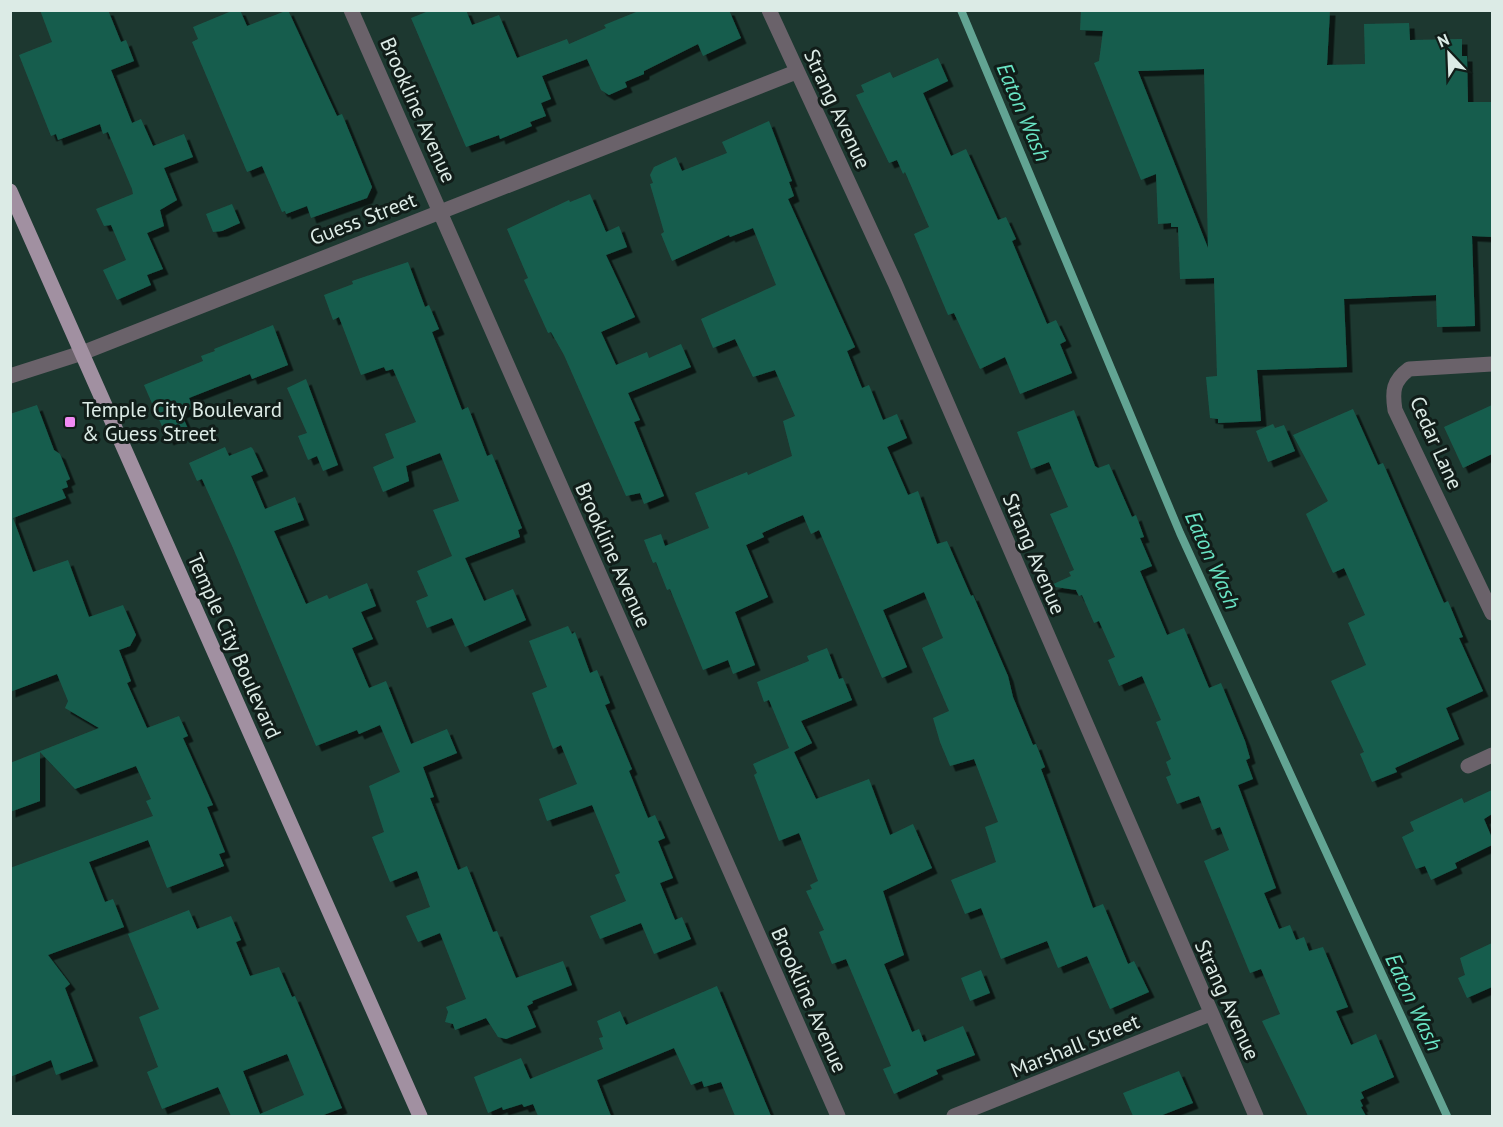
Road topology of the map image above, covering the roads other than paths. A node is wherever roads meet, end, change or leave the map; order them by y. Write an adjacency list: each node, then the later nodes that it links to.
1 (351, 10): 5 (street, Brookline Avenue)
2 (770, 10): 3 (street, Strang Avenue)
3 (796, 72): 5 (street, Guess Street); 12 (street, Strang Avenue)
4 (10, 191): 6 (main road, Temple City Boulevard)
5 (439, 212): 6 (street, Guess Street); 14 (street, Brookline Avenue)
6 (82, 353): 8 (street, Guess Street); 13 (main road, Temple City Boulevard)
7 (1492, 364): 9 (street, Cedar Lane)
8 (10, 376)
9 (1492, 614)
10 (1492, 755): 11 (street)
11 (1468, 766)
12 (1210, 1014): 15 (street, Marshall Street); 16 (street, Strang Avenue)
13 (420, 1116)
14 (838, 1116)
15 (954, 1116)
16 (1256, 1116)

